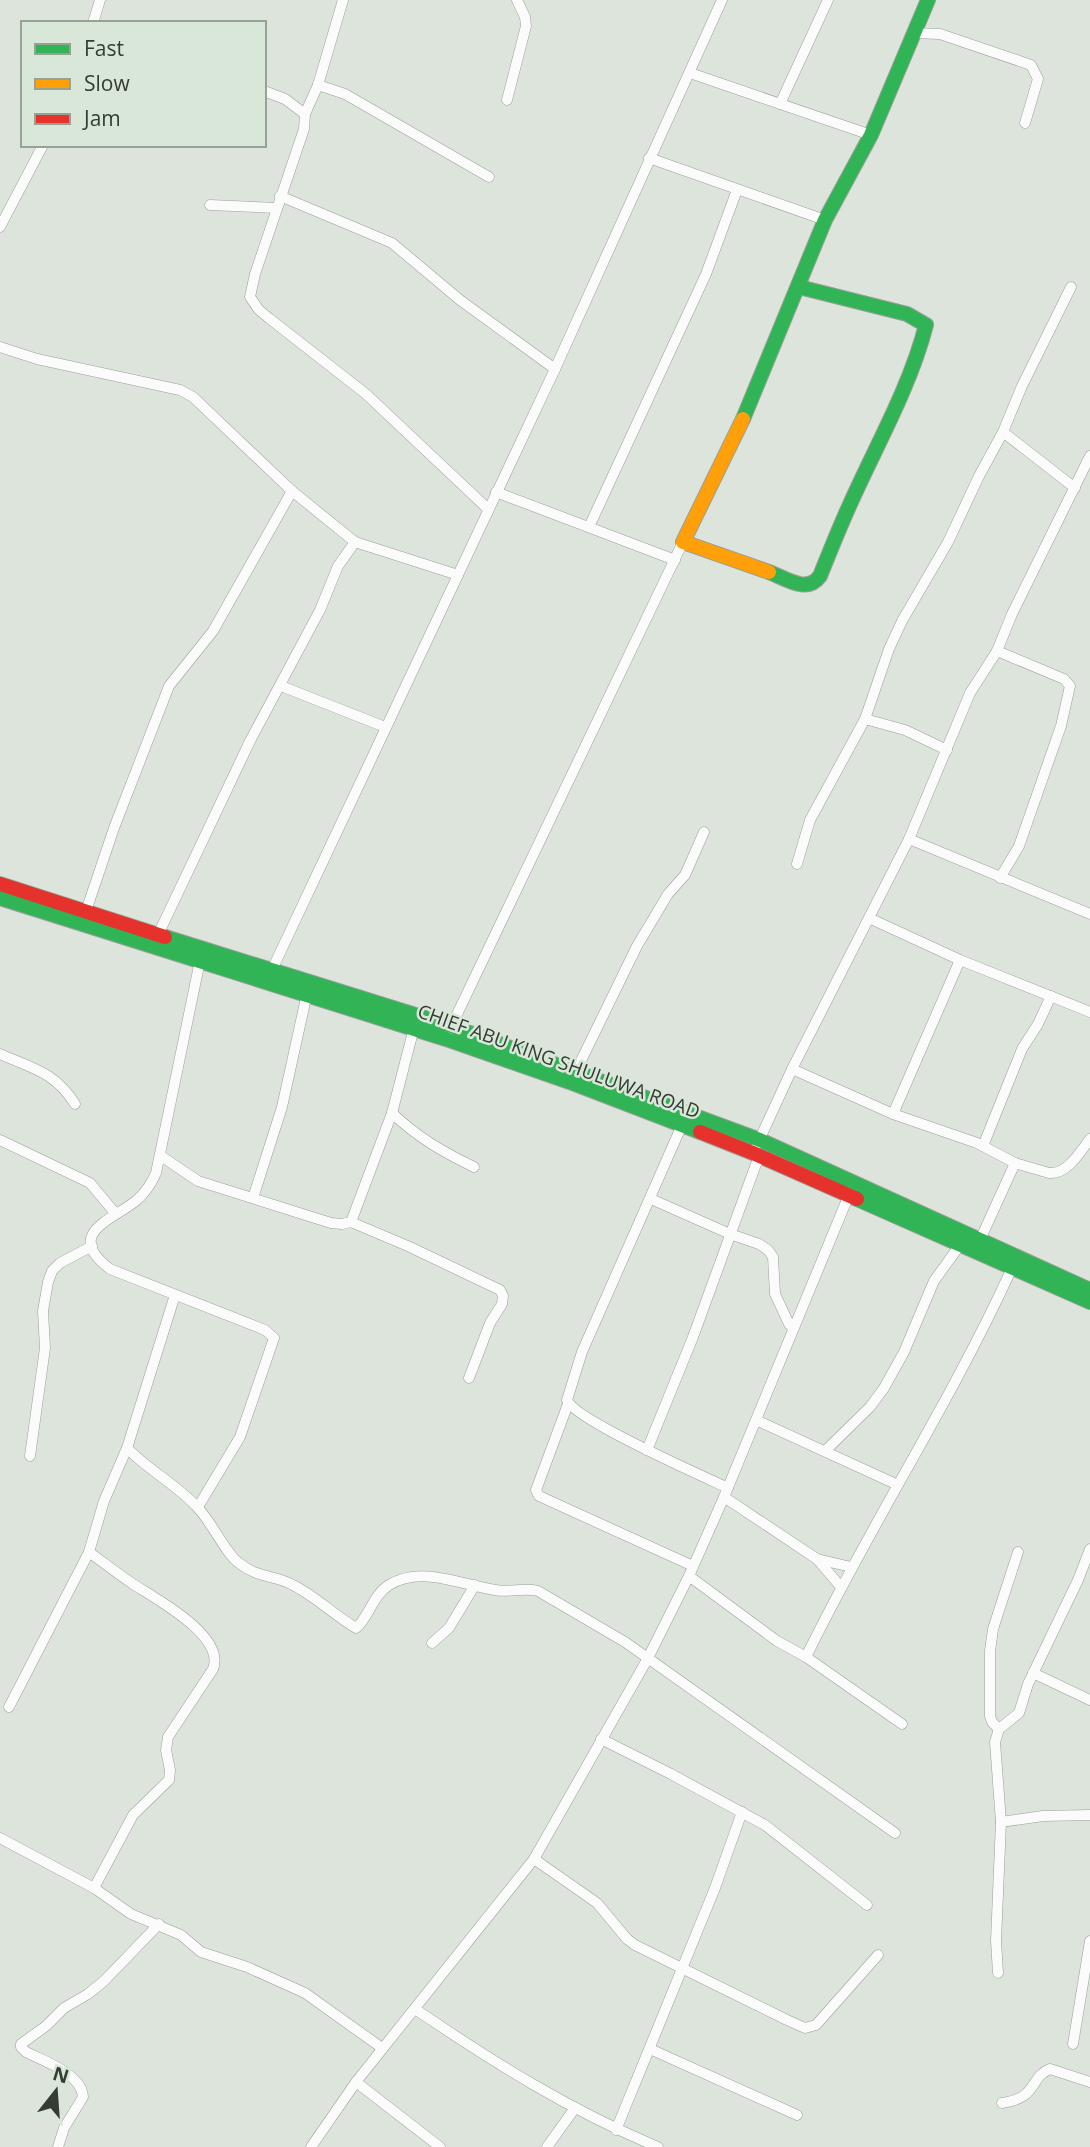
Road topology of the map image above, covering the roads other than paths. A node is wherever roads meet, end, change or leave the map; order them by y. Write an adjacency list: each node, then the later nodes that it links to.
1 (100, 0): 9 (street)
2 (342, 0): 13 (street)
3 (531, 0): 7 (street)
4 (722, 0): 12 (street)
5 (828, 0): 18 (street)
6 (928, 0): 8 (street)
7 (518, 1): 17 (street)
8 (919, 18): 10 (street); 11 (street)
9 (94, 21)
10 (913, 33): 11 (street); 21 (street)
11 (940, 34): 20 (street)
12 (690, 74): 18 (street); 23 (street)
13 (318, 85): 16 (street); 24 (street)
14 (266, 92): 15 (street)
15 (285, 99): 16 (street); 19 (street)
16 (312, 100): 19 (street)
17 (508, 100)
18 (780, 104): 21 (street)
19 (305, 114): 26 (street)
20 (1025, 123)
21 (871, 135): 29 (street)
22 (42, 147): 30 (street)
23 (649, 158): 25 (street); 34 (street)
24 (489, 177)
25 (737, 190): 29 (street); 41 (street)
26 (280, 196): 28 (street); 34 (street)
27 (210, 205): 28 (street)
28 (276, 208): 40 (street)
29 (825, 220): 31 (street)
30 (0, 227)
31 (799, 287): 43 (street); 43 (street)
32 (1071, 288): 35 (street)
33 (0, 347): 38 (street)
34 (555, 369): 39 (street)
35 (1003, 432): 37 (street); 48 (street)
36 (1090, 456): 37 (street)
37 (1075, 488): 46 (street)
38 (292, 491): 42 (street); 58 (street)
39 (496, 492): 40 (street); 41 (street)
40 (488, 509): 45 (street)
41 (589, 527): 44 (street)
42 (355, 542): 45 (street); 47 (street)
43 (683, 542): 44 (street)
44 (675, 560): 68 (street)
45 (458, 575): 49 (street)
46 (997, 651): 50 (street); 54 (street)
47 (281, 686): 49 (street); 60 (street)
48 (865, 719): 50 (street); 53 (street)
49 (385, 727): 63 (street)
50 (947, 750): 52 (street)
51 (704, 832): 71 (street)
52 (909, 839): 54 (street); 59 (street)
53 (797, 864)
54 (1000, 877): 57 (street)
55 (0, 884): 58 (street)
56 (0, 898): 58 (street, CHIEF ABU KING SHULUWA ROAD)
57 (1090, 914)
58 (84, 918): 60 (street, CHIEF ABU KING SHULUWA ROAD)
59 (869, 918): 62 (street); 70 (street)
60 (155, 941): 61 (street, CHIEF ABU KING SHULUWA ROAD)
61 (202, 956): 63 (street, CHIEF ABU KING SHULUWA ROAD); 80 (street)
62 (960, 960): 65 (street); 74 (street)
63 (270, 976): 64 (street, CHIEF ABU KING SHULUWA ROAD)
64 (308, 989): 67 (street, CHIEF ABU KING SHULUWA ROAD); 84 (street)
65 (1051, 996): 66 (street); 78 (street)
66 (1090, 1012)
67 (415, 1023): 68 (street, CHIEF ABU KING SHULUWA ROAD); 73 (street)
68 (448, 1032): 71 (street); 75 (street, CHIEF ABU KING SHULUWA ROAD)
69 (0, 1054): 72 (street)
70 (792, 1069): 74 (street); 79 (street)
71 (576, 1071): 79 (street)
72 (75, 1104)
73 (392, 1113): 82 (street); 87 (street)
74 (893, 1114): 78 (street)
75 (682, 1125): 79 (street, CHIEF ABU KING SHULUWA ROAD); 85 (street)
76 (1090, 1139): 81 (street)
77 (0, 1140): 86 (street)
78 (982, 1146): 81 (street)
79 (757, 1150): 83 (street, CHIEF ABU KING SHULUWA ROAD); 88 (street)
80 (161, 1156): 84 (street); 86 (street)
81 (1015, 1163): 89 (street)
82 (474, 1167)
83 (851, 1190): 89 (street); 90 (street, CHIEF ABU KING SHULUWA ROAD); 96 (street)
84 (253, 1198): 87 (street)
85 (651, 1199): 88 (street); 98 (street)
86 (115, 1213): 91 (street)
87 (351, 1222): 97 (street)
88 (730, 1234): 96 (street); 101 (street)
89 (980, 1240): 93 (street)
90 (960, 1245): 92 (street, CHIEF ABU KING SHULUWA ROAD); 102 (street)
91 (92, 1246): 94 (street); 103 (street)
92 (1012, 1268): 95 (street, CHIEF ABU KING SHULUWA ROAD); 104 (street)
93 (1090, 1290)
94 (174, 1295): 100 (street); 106 (street)
95 (1090, 1302)
96 (793, 1328): 99 (street)
97 (469, 1378)
98 (568, 1404): 101 (street); 112 (street)
99 (756, 1420): 102 (street); 105 (street)
100 (127, 1448): 106 (street); 108 (street)
101 (647, 1450): 105 (street)
102 (825, 1451): 104 (street)
103 (30, 1455)
104 (898, 1485): 111 (street)
105 (726, 1492): 110 (street); 112 (street)
106 (197, 1503): 114 (street)
107 (1090, 1549): 113 (street)
108 (89, 1552): 121 (street); 131 (street)
109 (1018, 1552): 123 (street)
110 (817, 1559): 111 (street); 115 (street)
111 (851, 1567): 115 (street)
112 (691, 1571): 117 (street); 118 (street)
113 (1086, 1571): 119 (street)
114 (475, 1586): 116 (street); 118 (street)
115 (841, 1587): 117 (street)
116 (432, 1643)
117 (806, 1657): 122 (street)
118 (648, 1658): 124 (street); 128 (street)
119 (1033, 1673): 120 (street); 123 (street)
120 (1090, 1700)
121 (9, 1707)
122 (902, 1724)
123 (999, 1729): 127 (street)
124 (601, 1739): 125 (street); 130 (street)
125 (742, 1812): 132 (street); 136 (street)
126 (1090, 1815): 127 (street)
127 (1001, 1822): 137 (street)
128 (895, 1833)
129 (0, 1838): 131 (street)
130 (534, 1859): 136 (street); 138 (street)
131 (94, 1888): 133 (street)
132 (867, 1905)
133 (159, 1924): 140 (street); 149 (street)
134 (1090, 1941): 139 (street)
135 (878, 1955): 136 (street)
136 (683, 1967): 141 (street)
137 (998, 1973)
138 (415, 2009): 140 (street); 145 (street)
139 (1073, 2044)
140 (382, 2049): 142 (street)
141 (650, 2049): 146 (street); 147 (street)
142 (356, 2082): 150 (street); 151 (street)
143 (1090, 2082): 144 (street)
144 (1002, 2103)
145 (575, 2108): 147 (street); 152 (street)
146 (797, 2115)
147 (616, 2130): 148 (street)
148 (654, 2146)
149 (58, 2147)
150 (311, 2147)
151 (440, 2147)
152 (547, 2147)

